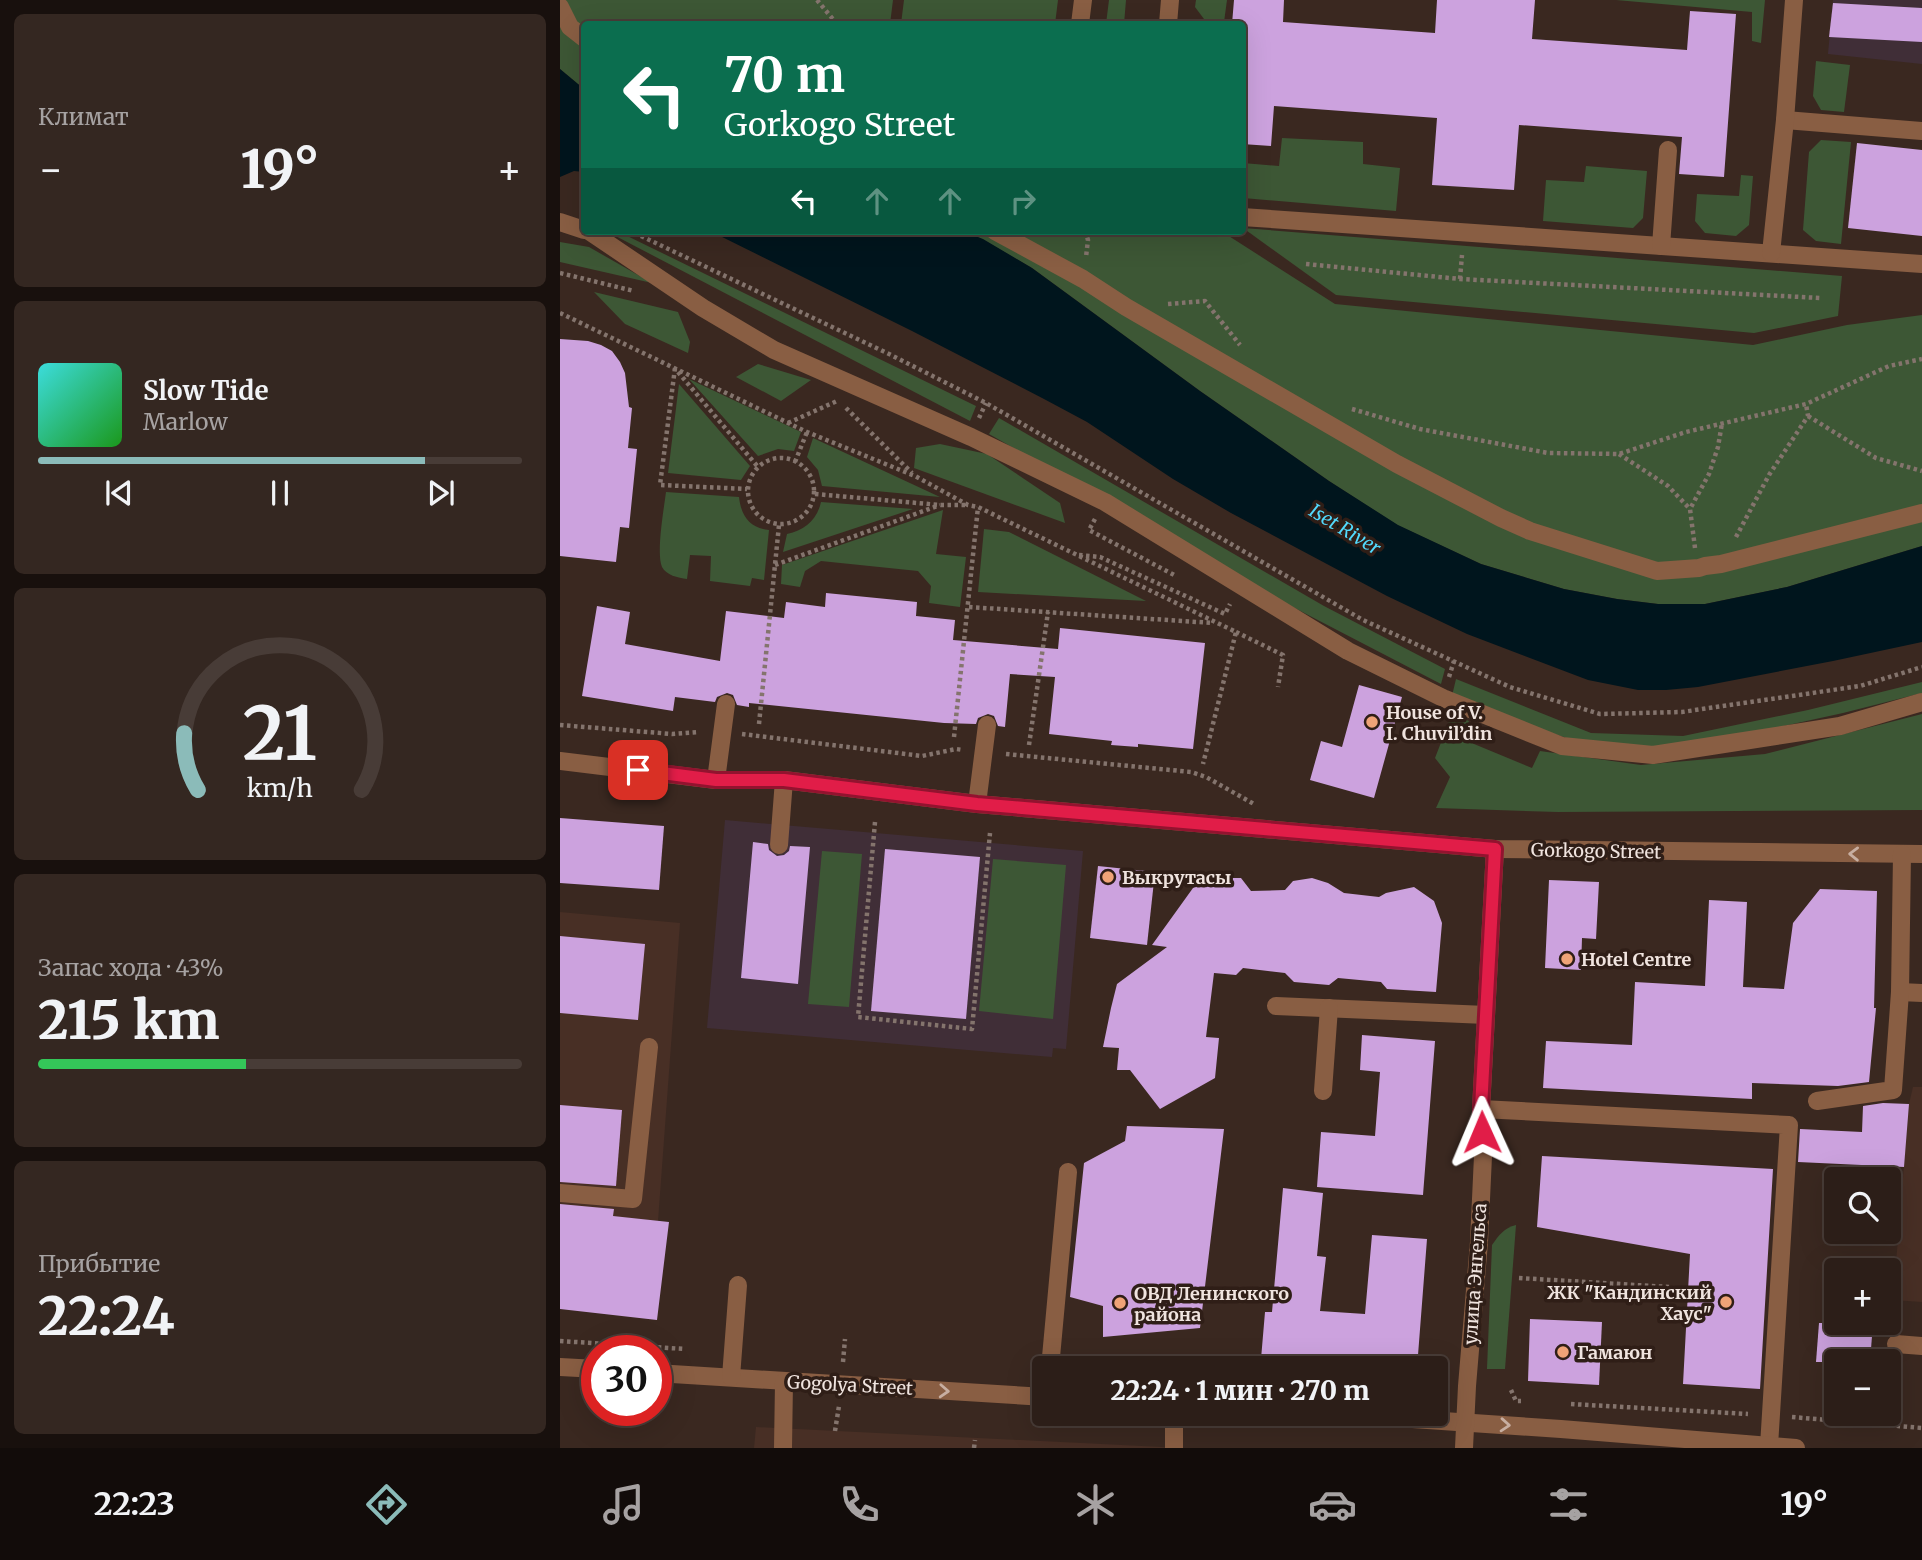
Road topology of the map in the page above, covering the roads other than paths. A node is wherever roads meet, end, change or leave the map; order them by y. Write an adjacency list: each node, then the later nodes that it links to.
1 (1083, 0): 5 (street)
2 (1170, 0): 6 (street)
3 (1794, 0): 8 (street)
4 (560, 7): 7 (street)
5 (1080, 21)
6 (1168, 21)
7 (581, 36)
8 (1785, 120): 9 (street); 17 (street)
9 (1922, 131)
10 (1668, 150): 16 (street)
11 (1246, 217): 16 (street)
12 (560, 222): 13 (street)
13 (581, 228)
14 (594, 235): 20 (street)
15 (1002, 235): 19 (street)
16 (1661, 246): 17 (street)
17 (1771, 253): 18 (street)
18 (1922, 264)
19 (1922, 513)
20 (1922, 702)
21 (726, 704): 24 (street)
22 (987, 725): 26 (street)
23 (560, 761): 24 (street, Gorkogo Street)
24 (716, 780): 25 (street, Gorkogo Street)
25 (784, 780): 26 (street, Gorkogo Street); 27 (street)
26 (977, 804): 28 (street, Gorkogo Street)
27 (779, 845)
28 (1495, 849): 29 (street, Gorkogo Street, one-way to 28); 35 (street, улица Энгельса)
29 (1902, 854): 30 (street, Gorkogo Street); 31 (street)
30 (1922, 854)
31 (1900, 992): 32 (street); 38 (street)
32 (1922, 993)
33 (1276, 1006): 34 (street)
34 (1329, 1008): 35 (street); 37 (street)
35 (1486, 1015): 39 (street, улица Энгельса)
36 (649, 1047): 41 (street)
37 (1323, 1091)
38 (1817, 1101)
39 (1481, 1108): 53 (street, улица Энгельса); 55 (street)
40 (1068, 1172): 45 (street)
41 (560, 1193)
42 (738, 1285): 49 (street)
43 (1896, 1344): 44 (street)
44 (1922, 1346)
45 (1051, 1356)
46 (560, 1367): 47 (street)
47 (581, 1368)
48 (672, 1374): 49 (street, Gogolya Street)
49 (731, 1377): 50 (street, Gogolya Street)
50 (784, 1382): 51 (street, Gogolya Street, one-way to 51); 56 (street)
51 (1032, 1396)
52 (1448, 1421): 53 (street)
53 (1465, 1422): 55 (street, one-way to 55); 58 (street, улица Энгельса)
54 (1174, 1426): 57 (street)
55 (1769, 1446): 59 (street)
56 (783, 1448)
57 (1174, 1448)
58 (1464, 1448)
59 (1796, 1448)

